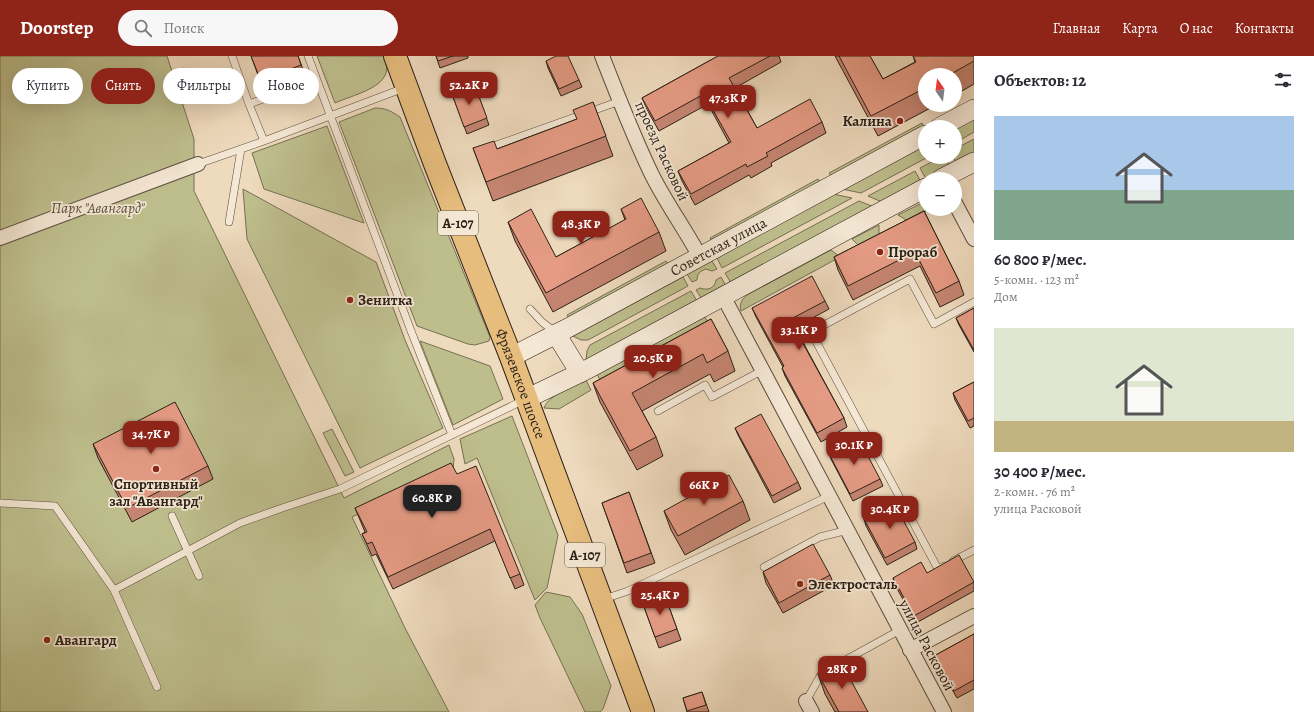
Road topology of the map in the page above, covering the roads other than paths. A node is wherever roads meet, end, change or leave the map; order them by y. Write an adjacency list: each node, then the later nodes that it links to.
1 (232, 56): 10 (lane)
2 (308, 56): 5 (lane)
3 (395, 56): 7 (highway, Фрязевское шоссе / А-107)
4 (602, 56): 8 (street, проезд Расковой)
5 (312, 68)
6 (319, 88): 12 (lane)
7 (406, 88): 12 (lane); 31 (highway, Фрязевское шоссе / А-107)
8 (620, 101): 17 (lane); 26 (street, проезд Расковой)
9 (253, 103): 10 (lane)
10 (249, 104): 15 (lane)
11 (974, 109): 13 (main road)
12 (330, 116): 15 (lane); 36 (lane)
13 (953, 120)
14 (918, 139): 26 (main road, Советская улица)
15 (264, 141): 16 (lane)
16 (241, 149): 19 (lane); 23 (lane)
17 (483, 150)
18 (974, 162): 20 (main road)
19 (198, 164): 24 (street)
20 (955, 172)
21 (918, 192): 27 (main road)
22 (962, 216): 25 (street)
23 (229, 222)
24 (0, 238)
25 (974, 239)
26 (700, 257): 30 (main road, Советская улица)
27 (724, 296): 32 (street, улица Расковой); 33 (main road)
28 (974, 302): 42 (lane)
29 (530, 309): 30 (lane)
30 (556, 334): 31 (main road, Советская улица); 33 (main road)
31 (511, 357): 34 (highway, Фрязевское шоссе / А-107)
32 (763, 370): 35 (lane); 37 (street, улица Расковой)
33 (580, 373): 34 (main road)
34 (526, 399): 36 (lane); 46 (highway, Фрязевское шоссе / А-107)
35 (658, 411)
36 (452, 435): 41 (lane)
37 (829, 496): 40 (street, улица Расковой); 46 (lane)
38 (0, 503): 45 (lane)
39 (172, 516): 41 (lane)
40 (848, 530): 43 (lane); 48 (street, улица Расковой)
41 (187, 551): 44 (lane); 45 (lane)
42 (973, 552)
43 (764, 567)
44 (200, 576)
45 (114, 590): 50 (lane)
46 (602, 600): 52 (highway, Фрязевское шоссе / А-107)
47 (974, 616): 49 (street)
48 (900, 630): 49 (street, улица Расковой); 51 (lane)
49 (910, 650): 53 (street, улица Расковой)
50 (157, 687)
51 (809, 706)
52 (642, 712)
53 (944, 712)

